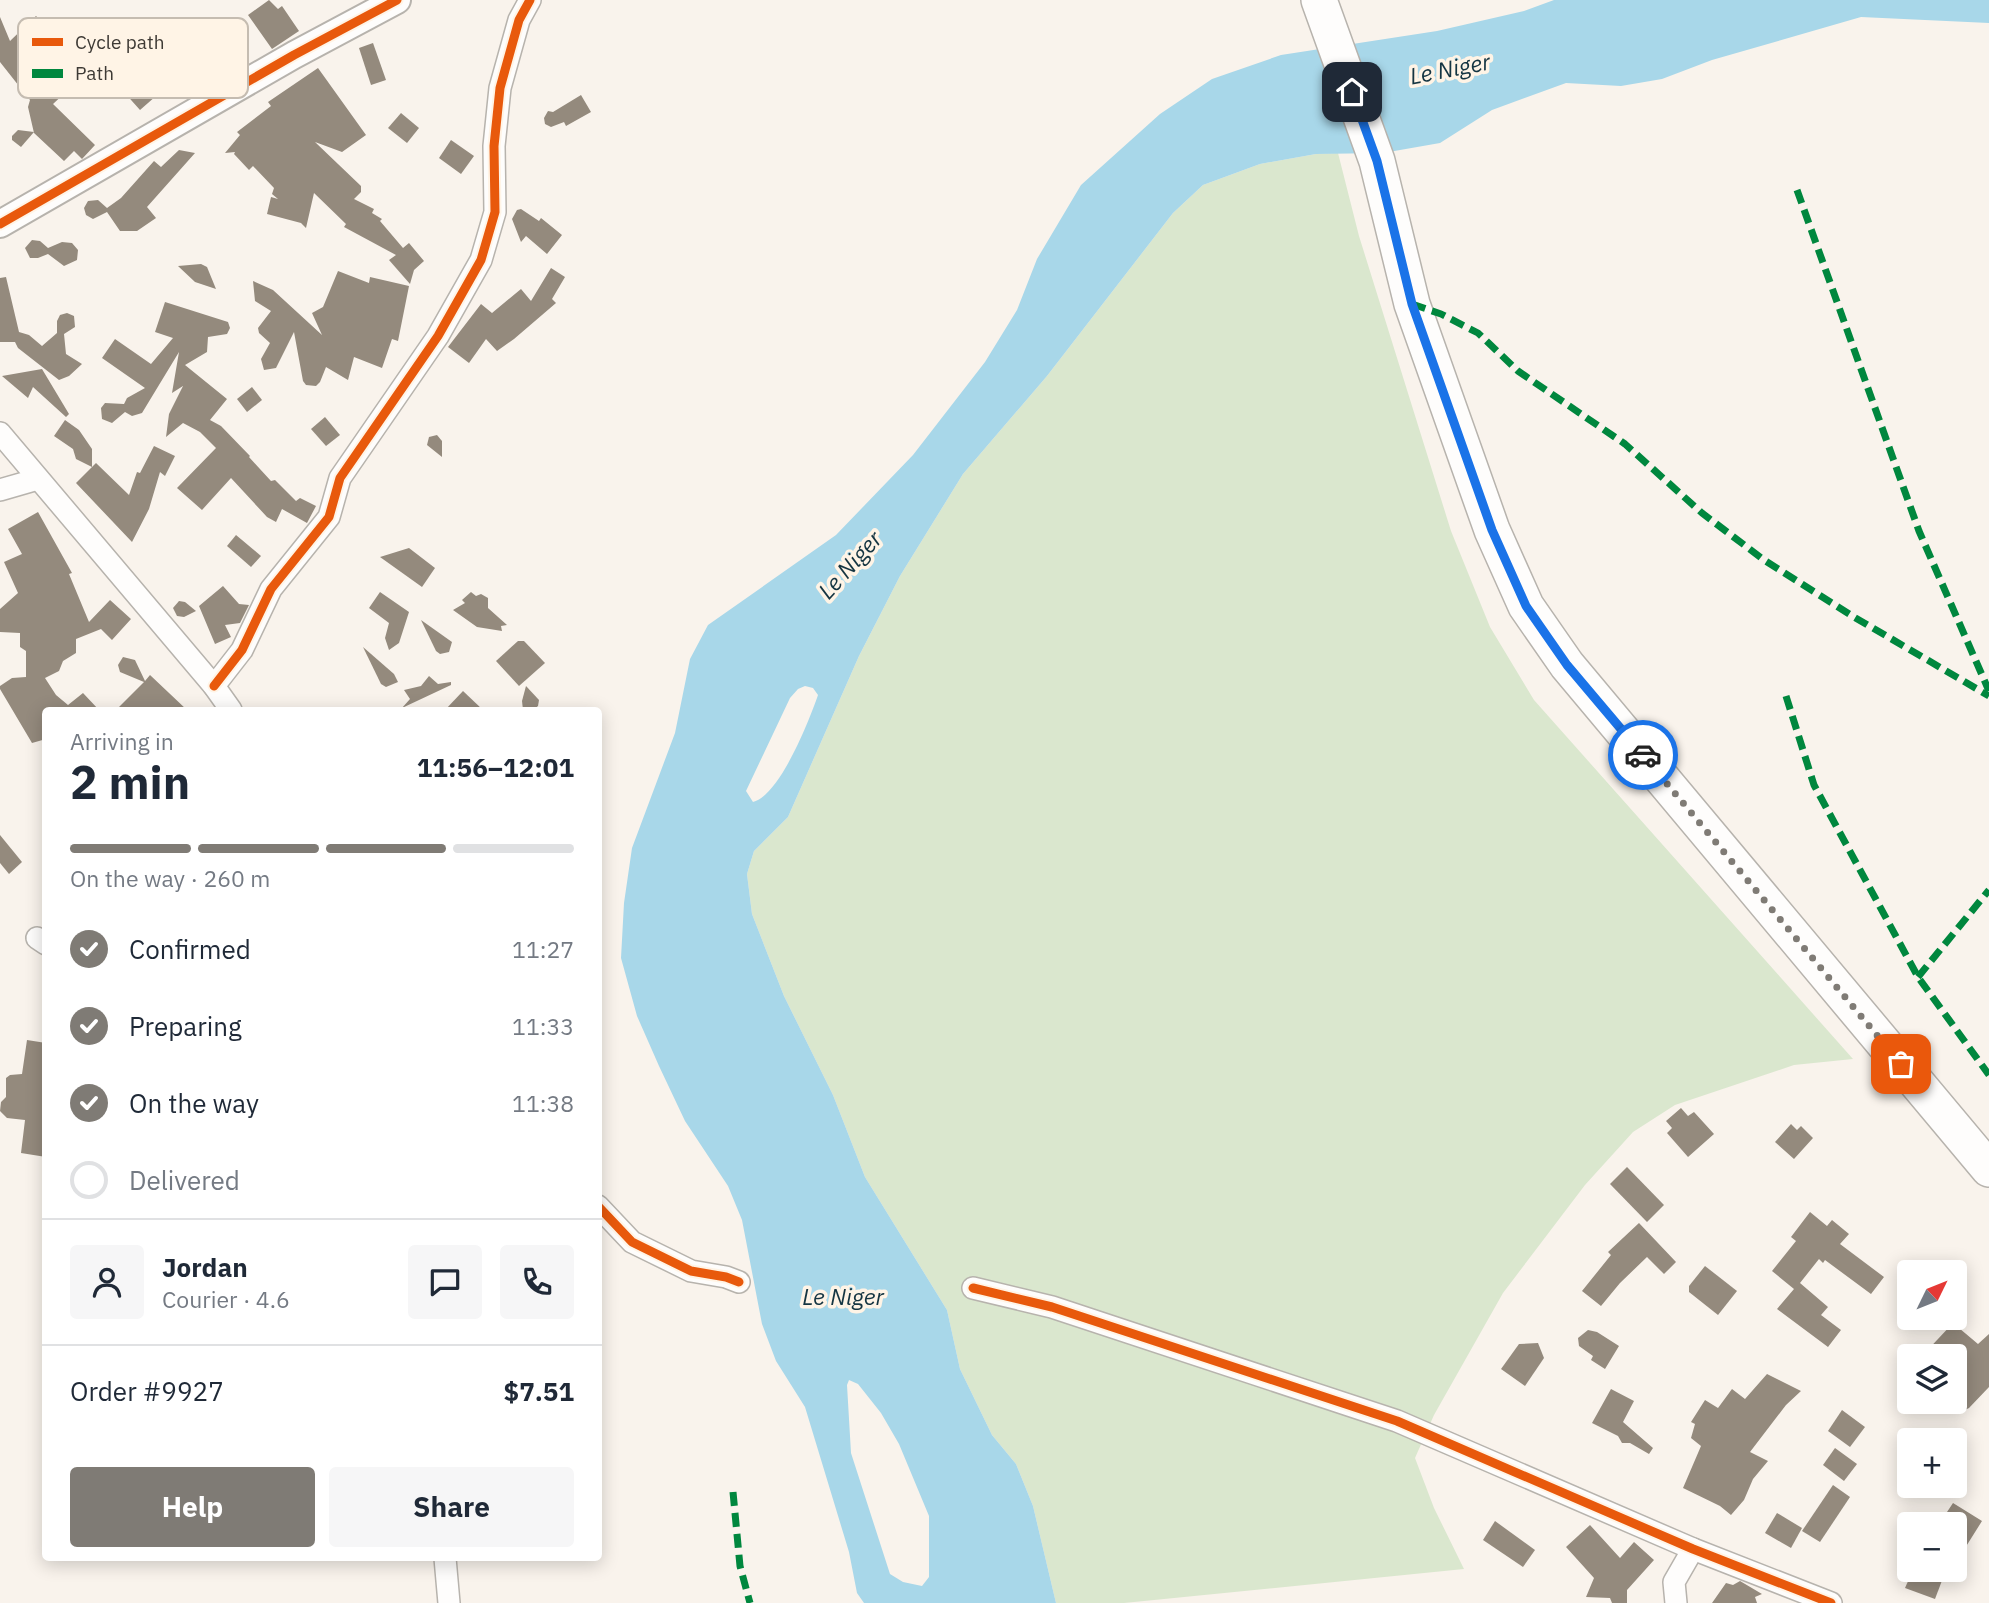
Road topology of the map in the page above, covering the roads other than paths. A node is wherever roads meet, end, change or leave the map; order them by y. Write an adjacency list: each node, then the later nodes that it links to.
1 (397, 0): 4 (street)
2 (530, 0): 10 (street)
3 (1319, 0): 12 (highway)
4 (248, 81)
5 (219, 98): 6 (street)
6 (0, 224)
7 (0, 433): 8 (street)
8 (38, 480): 9 (street); 10 (street)
9 (0, 489)
10 (215, 686): 11 (street)
11 (229, 707)
12 (1989, 1169)
13 (602, 1210): 14 (street)
14 (739, 1282)
15 (972, 1288): 16 (street)
16 (1693, 1549): 19 (street); 20 (street)
17 (445, 1561): 18 (street)
18 (449, 1603)
19 (1675, 1603)
20 (1831, 1603)

